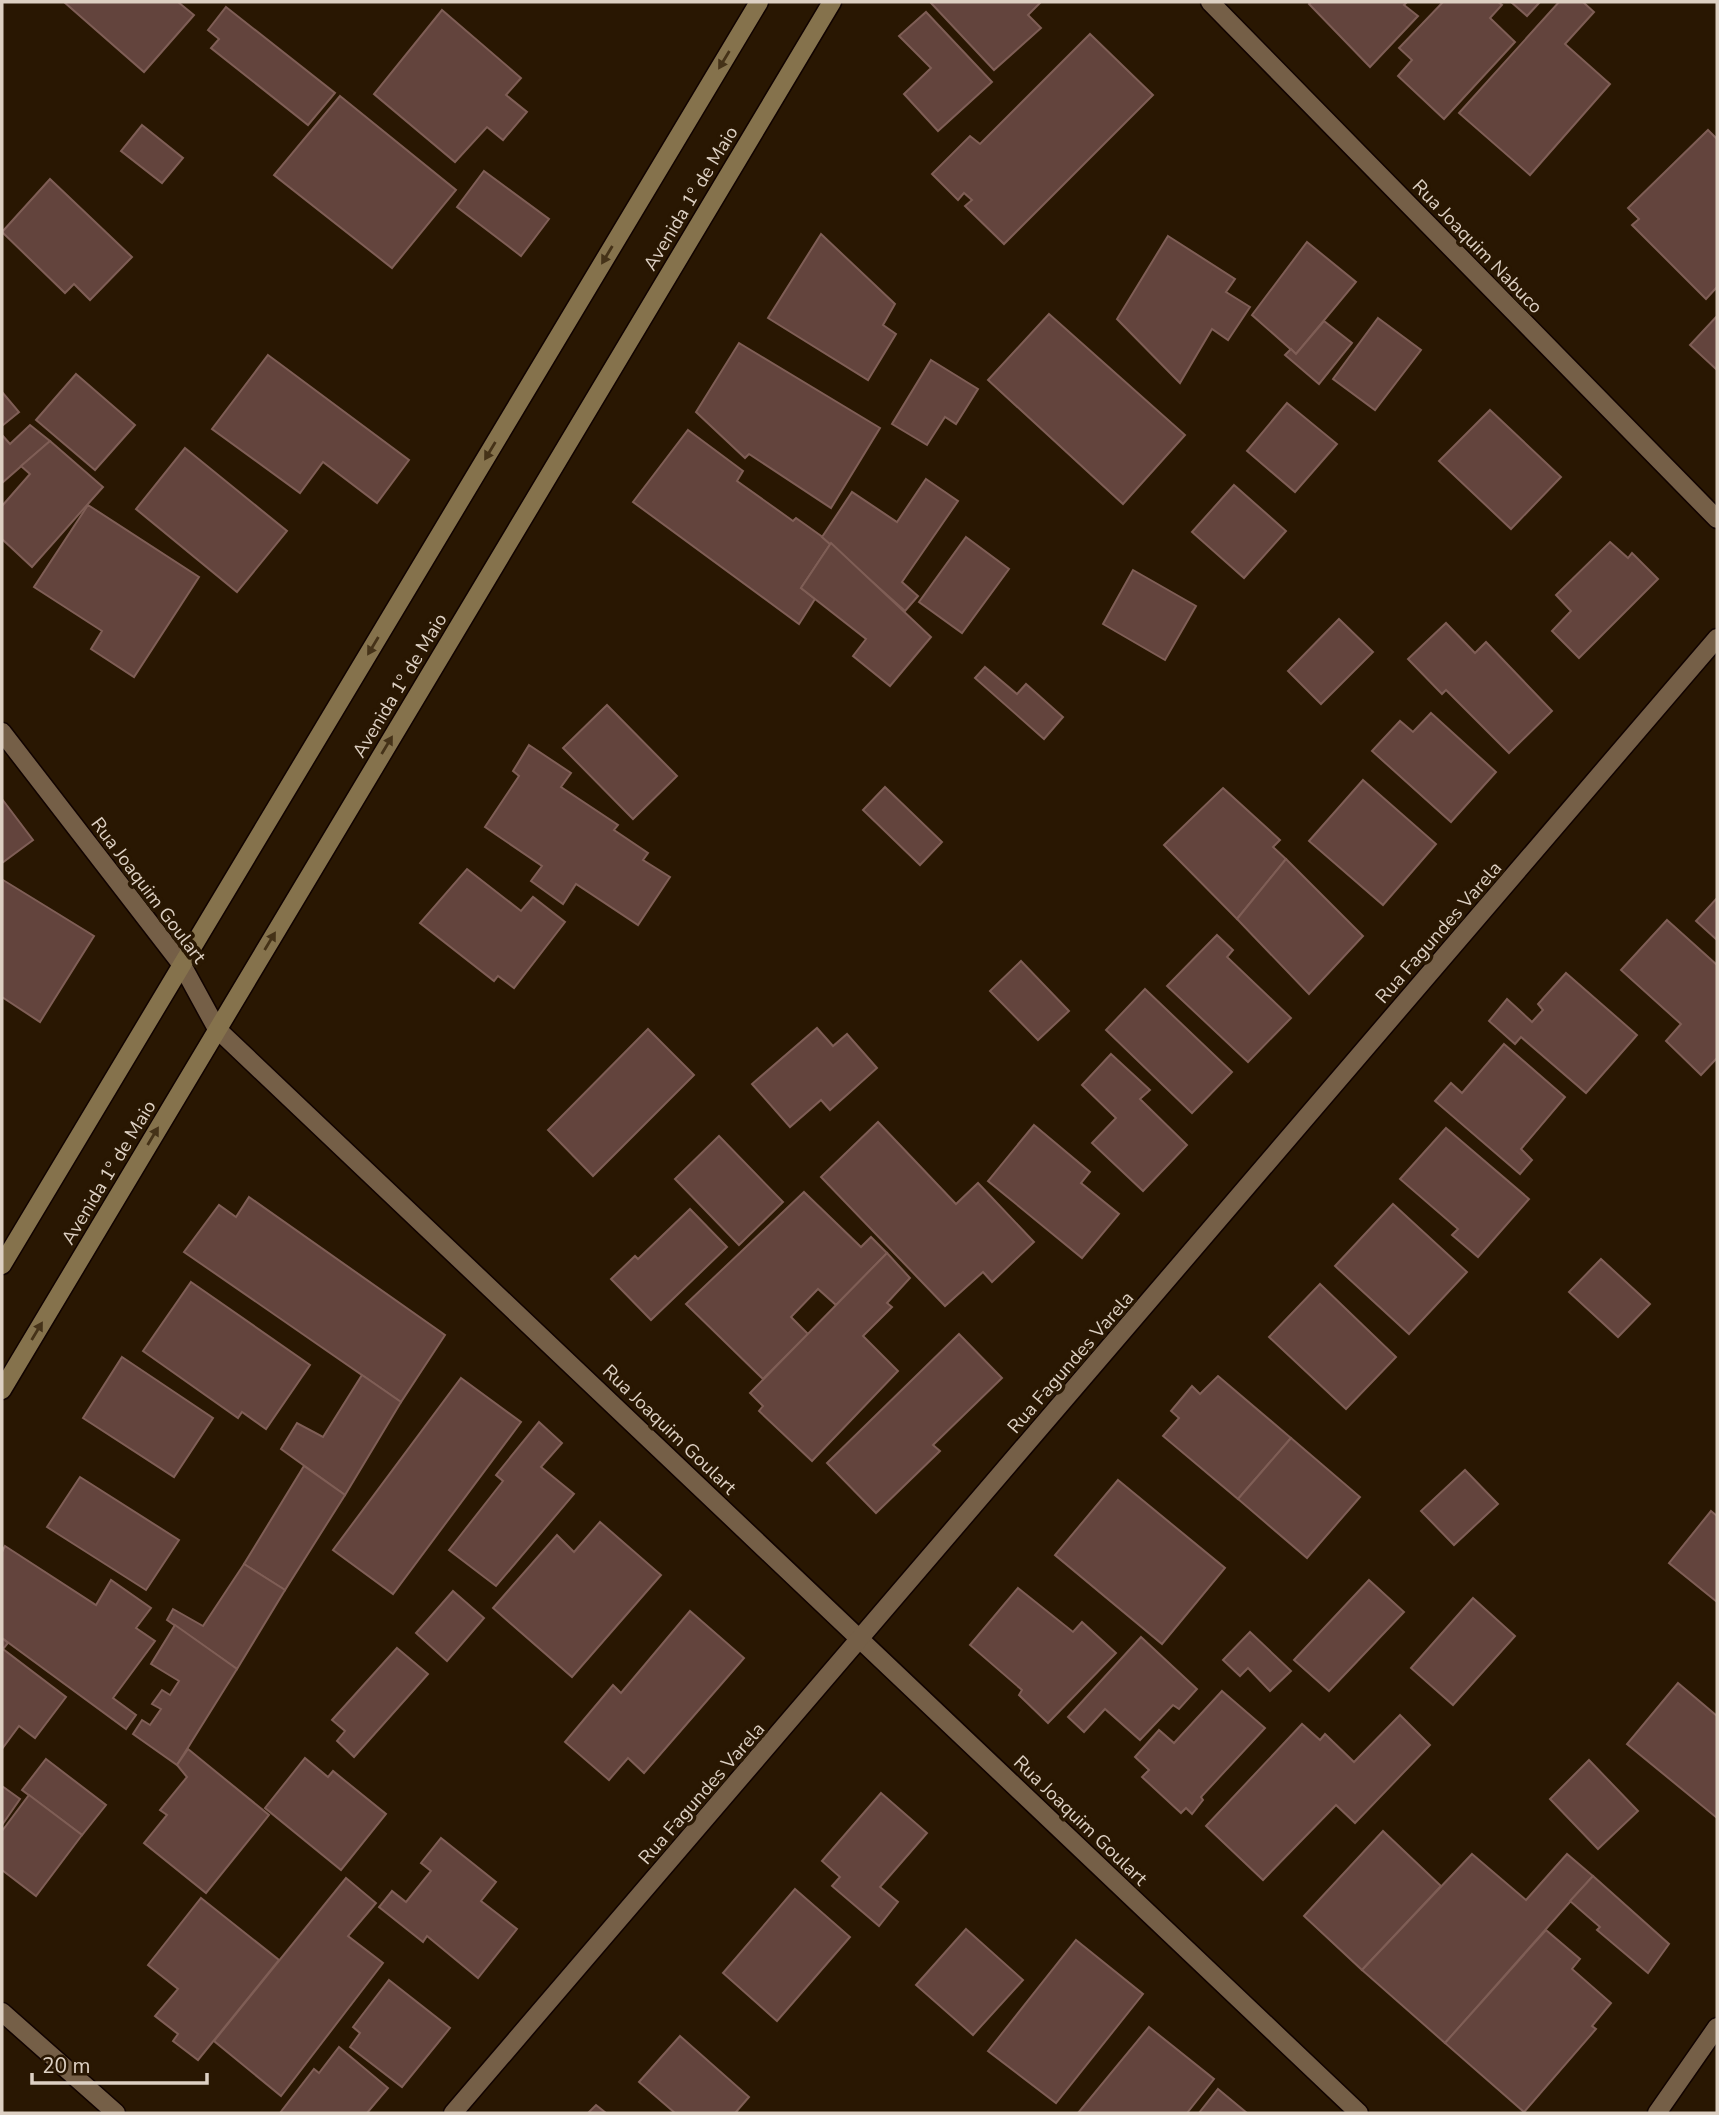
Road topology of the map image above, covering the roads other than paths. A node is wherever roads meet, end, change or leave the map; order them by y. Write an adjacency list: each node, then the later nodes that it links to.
1 (759, 2): 7 (main road, one-way to 7)
2 (832, 2): 8 (main road, Avenida 1º de Maio, one-way to 2)
3 (1210, 2): 4 (street, Rua Joaquim Nabuco)
4 (1717, 519)
5 (1717, 638): 11 (street, Rua Fagundes Varela)
6 (2, 732): 7 (street, Rua Joaquim Goulart)
7 (182, 965): 8 (street, Rua Joaquim Goulart); 9 (main road)
8 (218, 1029): 10 (main road, Avenida 1º de Maio, one-way to 8); 11 (street, Rua Joaquim Goulart)
9 (2, 1265)
10 (2, 1390)
11 (860, 1639): 15 (street, Rua Fagundes Varela); 16 (street, Rua Joaquim Goulart)
12 (2, 2012): 14 (street)
13 (1717, 2026): 17 (street)
14 (116, 2113)
15 (453, 2113)
16 (1359, 2113)
17 (1657, 2113)

